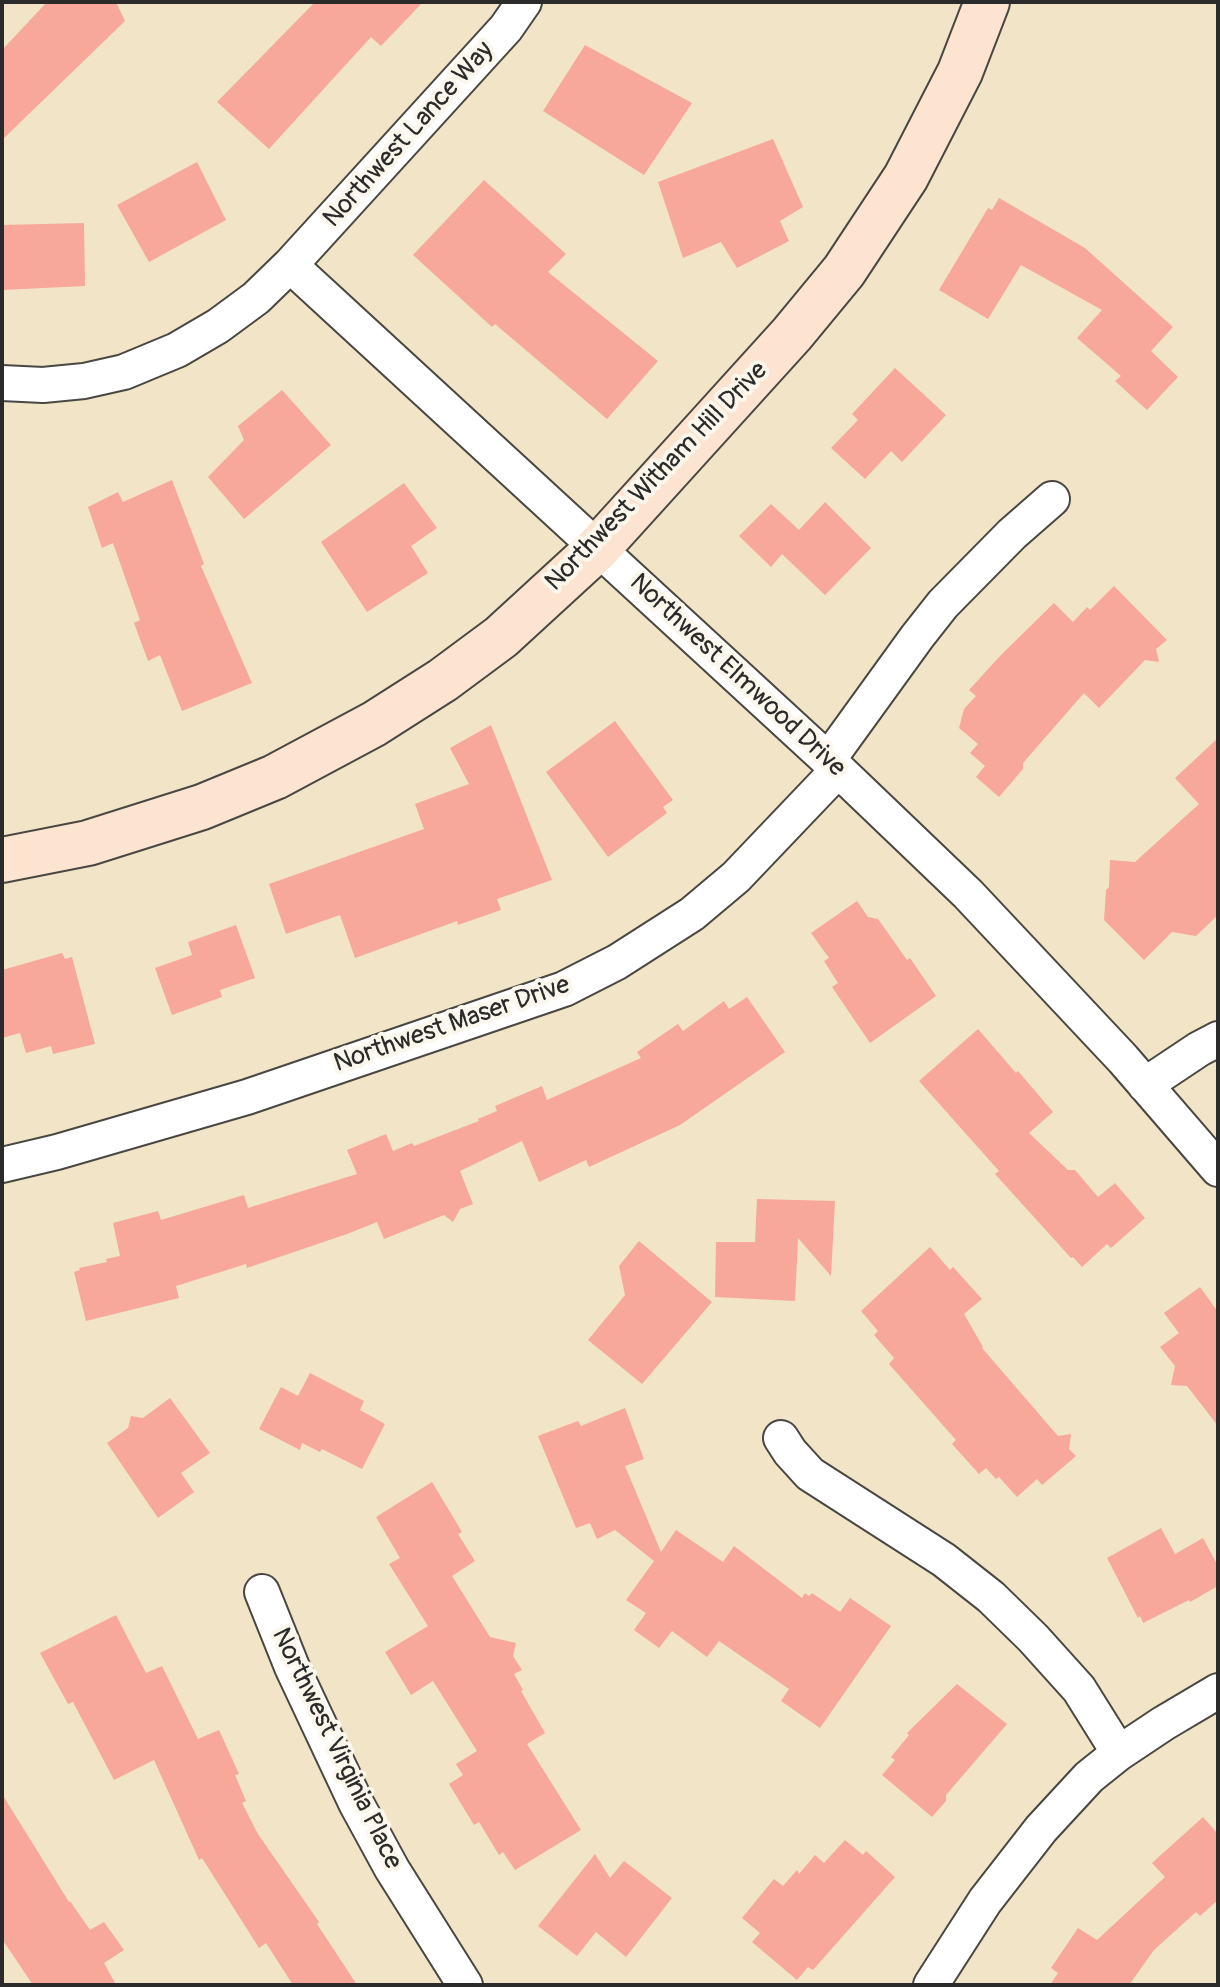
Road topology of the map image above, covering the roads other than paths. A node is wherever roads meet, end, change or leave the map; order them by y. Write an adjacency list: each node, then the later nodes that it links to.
1 (524, 2): 3 (street, Northwest Lance Way)
2 (987, 2): 6 (street, Northwest Witham Hill Drive)
3 (290, 265): 4 (street); 6 (street, Northwest Elmwood Drive)
4 (2, 383)
5 (1052, 499): 7 (street, Northwest Maser Drive)
6 (598, 548): 7 (street, Northwest Elmwood Drive); 8 (street, Northwest Witham Hill Drive)
7 (833, 765): 10 (street, Northwest Elmwood Drive); 11 (street, Northwest Maser Drive)
8 (2, 860)
9 (1218, 1039): 10 (street)
10 (1145, 1085): 12 (street, Northwest Elmwood Drive)
11 (2, 1165)
12 (1218, 1169)
13 (781, 1438): 16 (street)
14 (262, 1592): 17 (street, Northwest Virginia Place)
15 (1218, 1691): 16 (street)
16 (1119, 1753): 18 (street)
17 (465, 1985)
18 (931, 1985)

